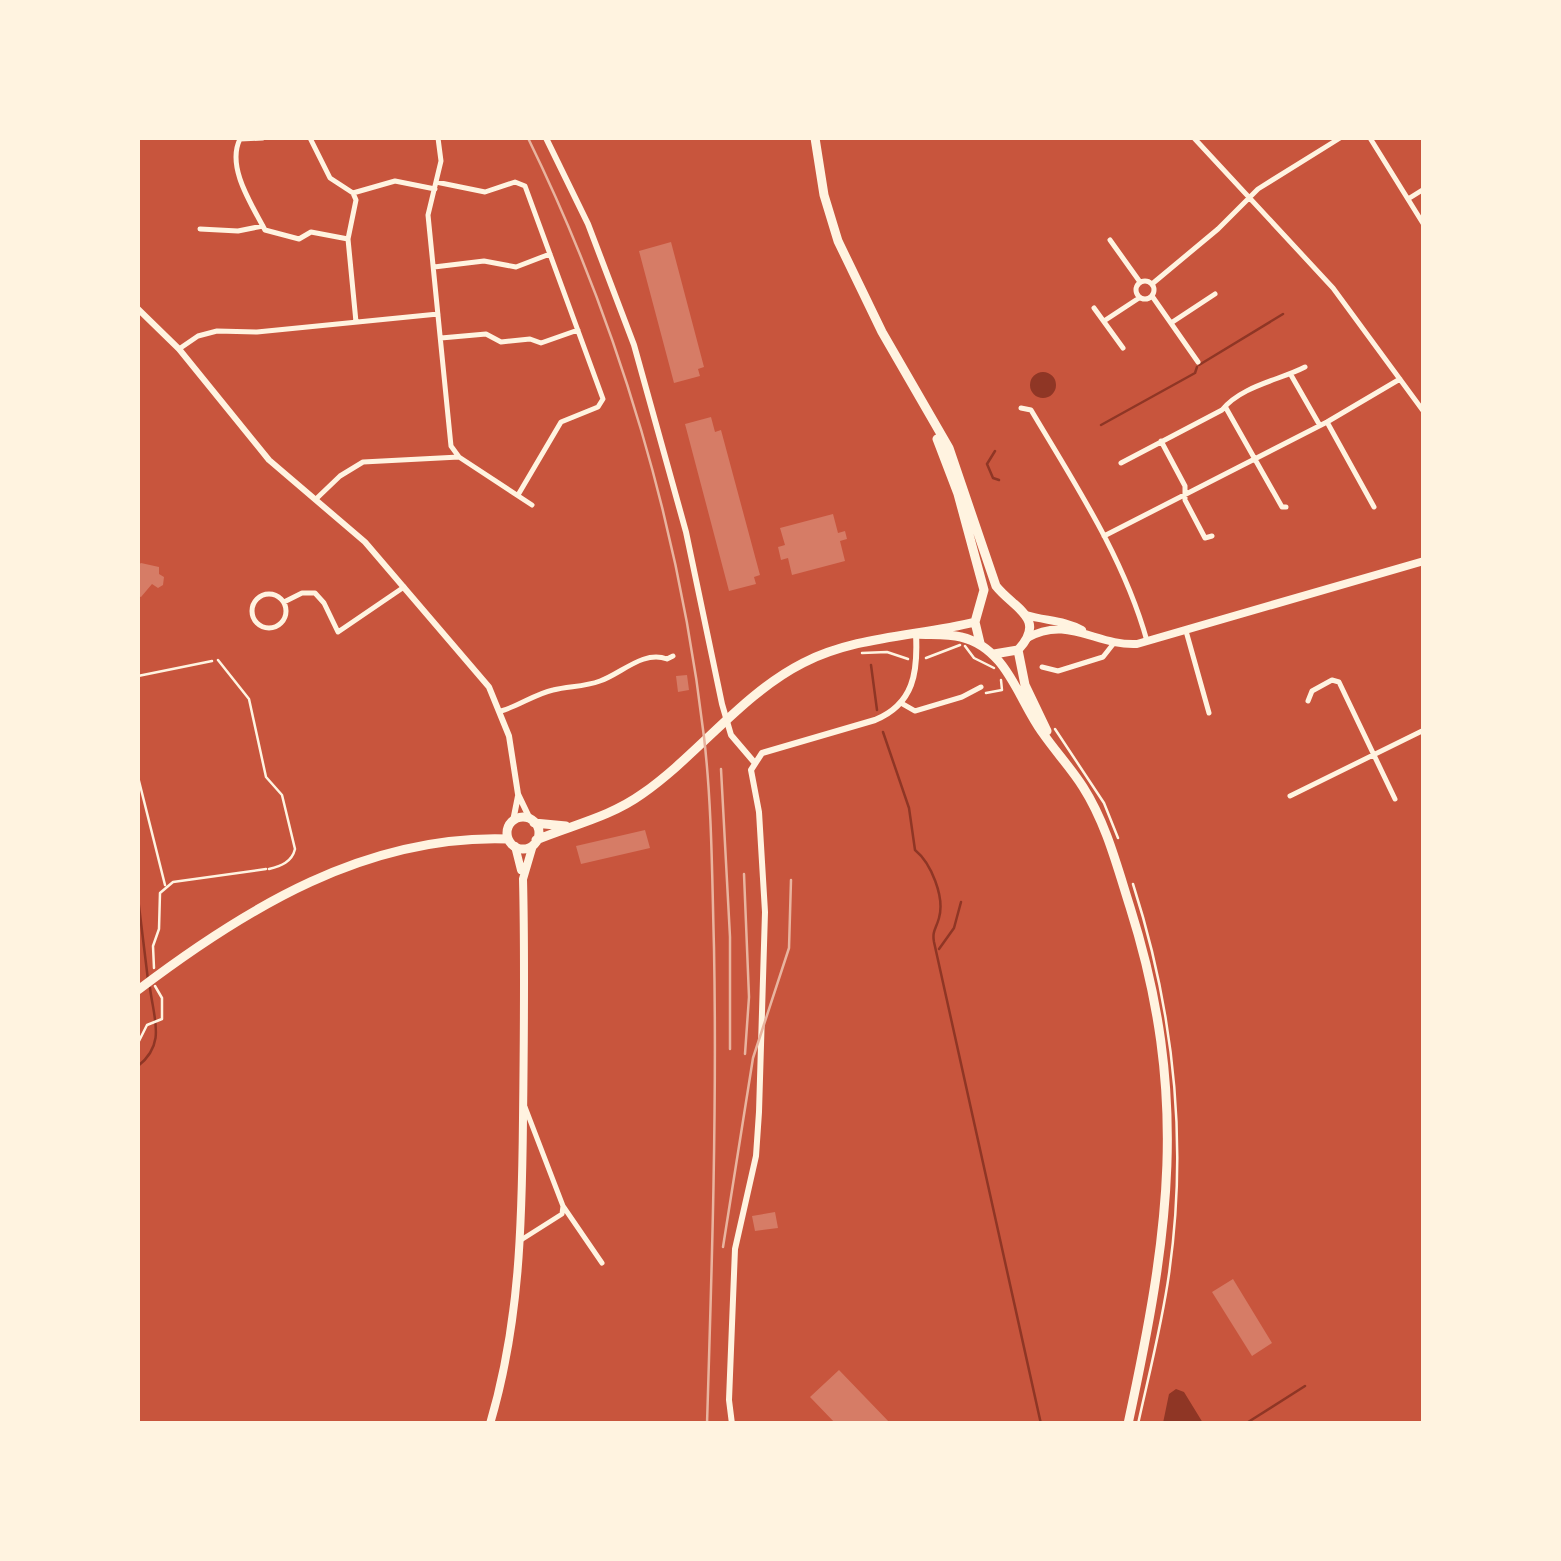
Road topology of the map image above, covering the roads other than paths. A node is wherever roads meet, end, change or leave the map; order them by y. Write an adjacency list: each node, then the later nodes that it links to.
1 (263, 138): 15 (street)
2 (310, 138): 11 (street)
3 (438, 138): 9 (street)
4 (546, 138): 84 (street)
5 (815, 138): 43 (main road)
6 (1194, 138): 12 (street)
7 (1340, 138): 12 (street)
8 (1370, 138): 13 (street)
9 (436, 185): 11 (street); 19 (street); 20 (street)
10 (1424, 190): 13 (street)
11 (353, 193): 17 (street)
12 (1250, 197): 22 (street); 39 (street)
13 (1408, 199): 14 (street)
14 (1424, 224)
15 (263, 226): 16 (street); 17 (street)
16 (200, 228)
17 (348, 240): 29 (street)
18 (1110, 240): 21 (street)
19 (550, 254): 20 (street); 32 (street)
20 (434, 268): 28 (street)
21 (1140, 282): 22 (street); 25 (street)
22 (1152, 284): 24 (street)
23 (1214, 294): 31 (street)
24 (1152, 296): 25 (street); 31 (street)
25 (1139, 297): 30 (street)
26 (1094, 308): 30 (street)
27 (138, 309): 35 (street)
28 (438, 314): 29 (street); 33 (street)
29 (356, 322): 35 (street)
30 (1104, 322): 34 (street)
31 (1171, 323): 36 (street)
32 (578, 330): 33 (street); 51 (street)
33 (440, 338): 47 (street)
34 (1123, 348)
35 (178, 349): 52 (street)
36 (1198, 362)
37 (1305, 367): 38 (street)
38 (1291, 374): 41 (street); 45 (street)
39 (1400, 380): 42 (street); 44 (street)
40 (1020, 408): 56 (street)
41 (1226, 408): 46 (street); 48 (street)
42 (1424, 412)
43 (928, 418): 60 (main road); 63 (main road)
44 (1328, 422): 45 (street); 55 (street)
45 (1319, 424): 48 (street)
46 (1161, 441): 49 (street); 50 (street)
47 (460, 457): 51 (street); 52 (street)
48 (1254, 458): 50 (street); 54 (street)
49 (1121, 463)
50 (1185, 493): 56 (street); 57 (street)
51 (518, 495): 53 (street)
52 (316, 499): 59 (street)
53 (532, 505)
54 (1286, 507)
55 (1374, 507)
56 (1104, 536): 68 (street)
57 (1212, 536)
58 (1424, 561): 64 (main road)
59 (404, 588): 61 (street); 79 (street)
60 (1007, 601): 62 (main road); 63 (main road)
61 (284, 602): 61 (street)
62 (1026, 614): 66 (main road); 67 (main road)
63 (977, 618): 65 (main road); 70 (main road)
64 (1186, 631): 68 (main road); 80 (street)
65 (916, 634): 70 (main road); 78 (street); 90 (main road)
66 (1091, 634): 67 (main road); 69 (main road)
67 (1028, 638): 71 (main road)
68 (1148, 641): 69 (main road)
69 (1114, 643): 75 (street)
70 (980, 645): 72 (main road)
71 (1018, 650): 72 (main road); 82 (main road)
72 (994, 654): 82 (main road)
73 (673, 656): 79 (street)
74 (218, 660): 94 (lane)
75 (1042, 667)
76 (981, 687): 78 (street)
77 (1308, 701): 83 (street)
78 (900, 704): 84 (street)
79 (501, 711): 85 (street)
80 (1209, 713)
81 (1424, 730): 83 (street)
82 (1060, 754): 103 (main road)
83 (1374, 755): 86 (street); 87 (street)
84 (754, 762): 102 (street)
85 (518, 794): 88 (street); 89 (street)
86 (1290, 796)
87 (1395, 799)
88 (532, 821): 89 (main road); 90 (main road); 93 (main road)
89 (510, 824): 91 (main road); 92 (main road)
90 (569, 826): 93 (main road)
91 (484, 838): 92 (main road); 96 (main road)
92 (511, 843): 93 (main road); 95 (main road)
93 (534, 843): 95 (main road)
94 (269, 869)
95 (523, 879): 97 (main road)
96 (140, 988)
97 (523, 1103): 98 (street); 99 (main road)
98 (564, 1206): 99 (street); 100 (street)
99 (521, 1240): 101 (main road)
100 (602, 1263)
101 (490, 1424)
102 (732, 1424)
103 (1128, 1424)

